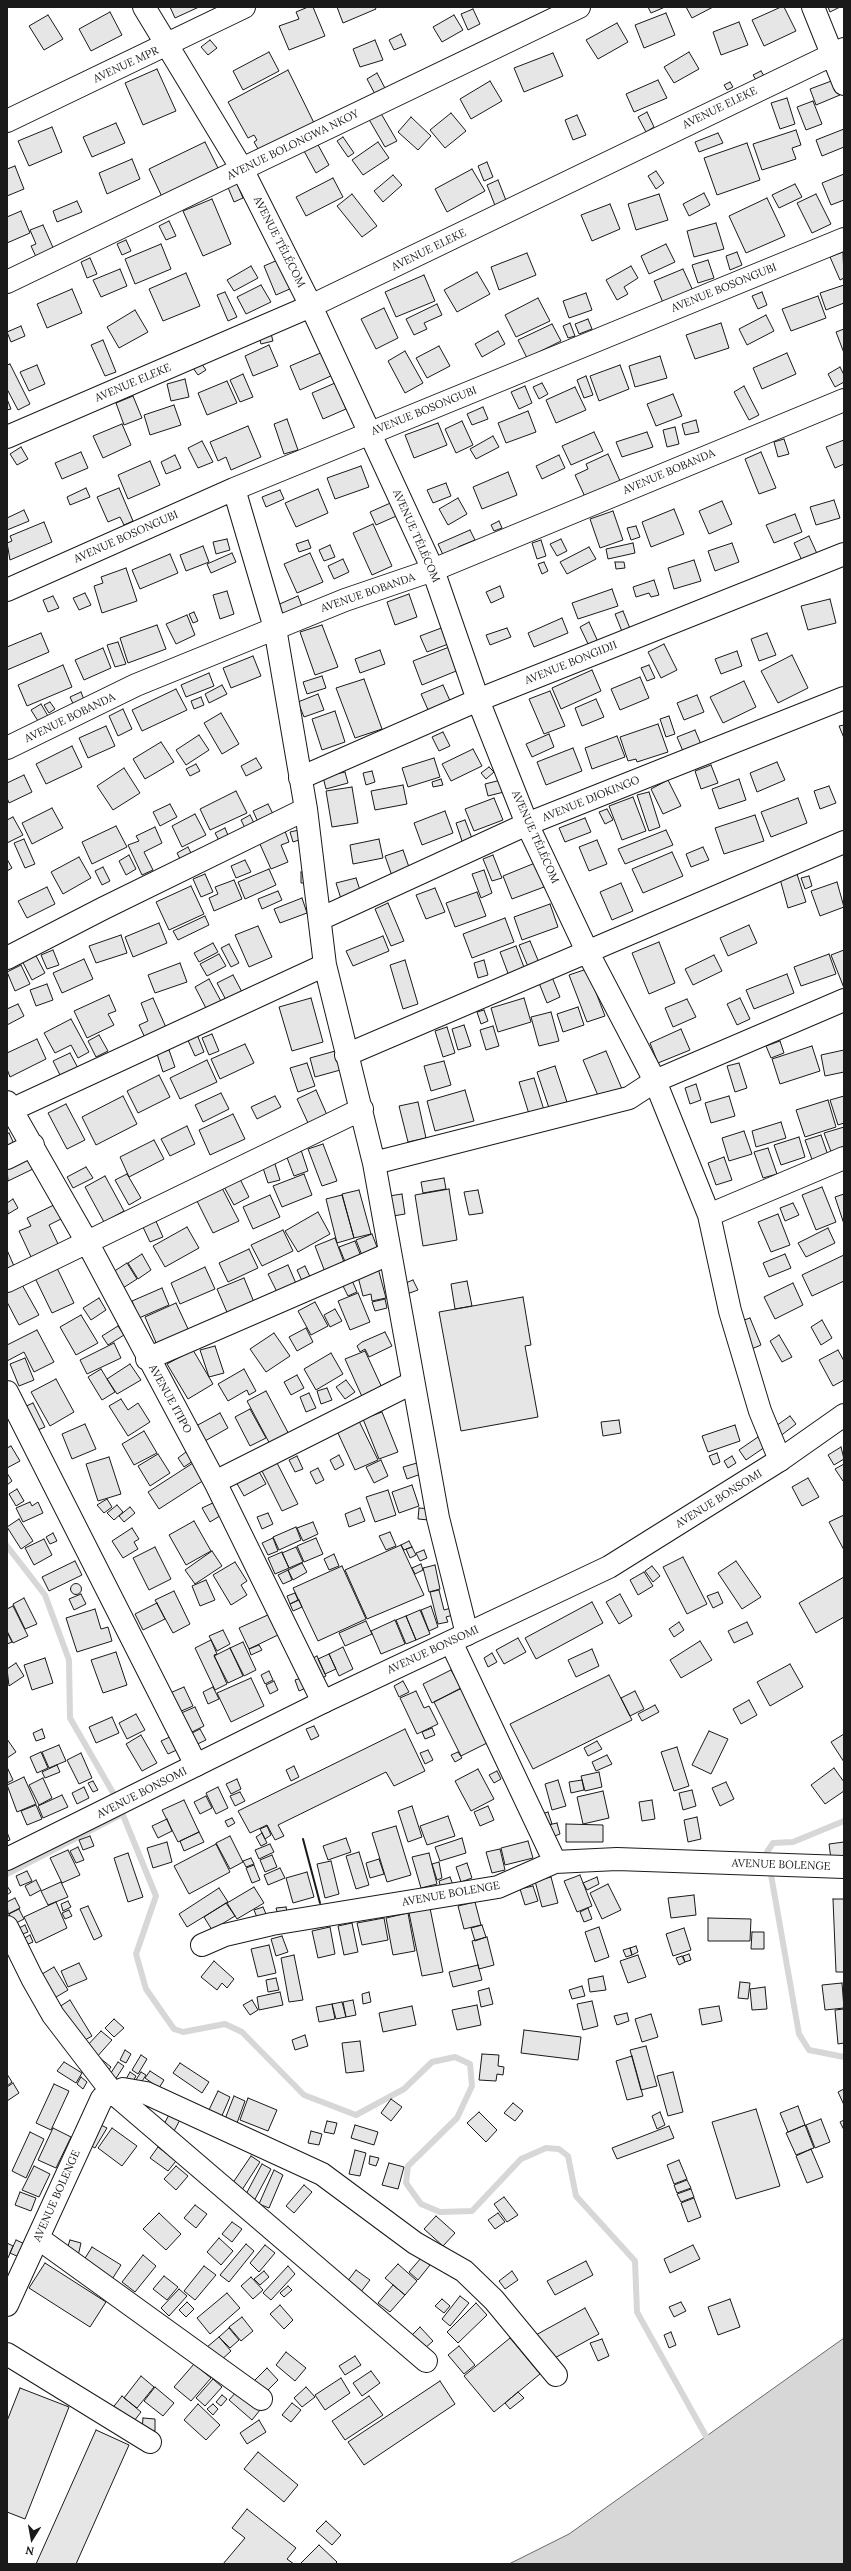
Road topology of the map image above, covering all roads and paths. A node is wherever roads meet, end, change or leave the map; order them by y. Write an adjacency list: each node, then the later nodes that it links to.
1 (144, 7): 5 (street, AVENUE TÉLÉCOM)
2 (244, 7): 5 (street, AVENUE MPR)
3 (579, 7): 9 (street, AVENUE BOLONGWA NKOY)
4 (813, 7): 6 (street)
5 (166, 46): 8 (street, AVENUE MPR); 9 (street, AVENUE TÉLÉCOM)
6 (838, 52): 7 (street); 12 (street, AVENUE ELEKE)
7 (844, 84)
8 (7, 121)
9 (242, 169): 11 (street, AVENUE BOLONGWA NKOY); 12 (street, AVENUE TÉLÉCOM)
10 (844, 239): 14 (street, AVENUE BOSONGUBI)
11 (7, 282)
12 (311, 306): 14 (street, AVENUE TÉLÉCOM); 15 (street, AVENUE ELEKE)
13 (844, 400): 18 (street, AVENUE BOBANDA)
14 (370, 433): 16 (street, AVENUE BOSONGUBI); 18 (street, AVENUE TÉLÉCOM)
15 (7, 437)
16 (234, 489): 19 (street, AVENUE BOSONGUBI); 20 (street)
17 (844, 554): 22 (street, AVENUE BONGIDJI)
18 (433, 570): 20 (street, AVENUE BOBANDA); 22 (street, AVENUE TÉLÉCOM)
19 (7, 590)
20 (275, 628): 23 (street, AVENUE BOBANDA); 24 (street)
21 (844, 698): 26 (street, AVENUE DJOKINGO)
22 (478, 700): 24 (street, AVENUE BONGIDJI); 26 (street, AVENUE TÉLÉCOM)
23 (7, 748)
24 (300, 778): 25 (street)
25 (306, 809): 28 (street); 30 (street)
26 (527, 824): 28 (street, AVENUE DJOKINGO); 29 (street, AVENUE TÉLÉCOM)
27 (844, 842): 29 (street)
28 (320, 919): 31 (street)
29 (587, 951): 33 (street); 34 (street, AVENUE TÉLÉCOM)
30 (7, 958)
31 (325, 965): 33 (street); 35 (street)
32 (844, 1000): 34 (street)
33 (346, 1055): 36 (street)
34 (655, 1081): 40 (street); 41 (street, AVENUE TÉLÉCOM)
35 (9, 1106): 37 (street, AVENUE ITIPO)
36 (362, 1109): 40 (street); 42 (street)
37 (33, 1145): 38 (street); 42 (street, AVENUE ITIPO)
38 (7, 1158)
39 (844, 1158): 41 (street)
40 (374, 1163): 43 (street)
41 (709, 1215): 49 (street, AVENUE TÉLÉCOM)
42 (87, 1242): 44 (street); 45 (street, AVENUE ITIPO)
43 (389, 1254): 45 (street); 46 (street)
44 (7, 1281)
45 (148, 1359): 50 (street, AVENUE ITIPO)
46 (412, 1383): 50 (street); 51 (street)
47 (7, 1392): 53 (street)
48 (844, 1415): 49 (street, AVENUE BONSOMI)
49 (780, 1460): 51 (street, AVENUE BONSOMI)
50 (215, 1482): 52 (street, AVENUE ITIPO)
51 (459, 1638): 52 (street, AVENUE BONSOMI); 55 (street)
52 (323, 1702): 53 (street, AVENUE BONSOMI)
53 (196, 1765): 54 (street, AVENUE BONSOMI)
54 (7, 1860)
55 (555, 1862): 56 (street, AVENUE BOLENGE); 58 (street, AVENUE BOLENGE)
56 (844, 1867)
57 (7, 1927): 59 (street)
58 (202, 1945)
59 (112, 2092): 60 (street, AVENUE BOLENGE); 63 (street); 64 (street)
60 (38, 2238): 61 (street, AVENUE BOLENGE); 65 (street)
61 (7, 2305)
62 (7, 2354): 66 (street)
63 (426, 2362)
64 (556, 2375)
65 (261, 2399)
66 (150, 2442)

